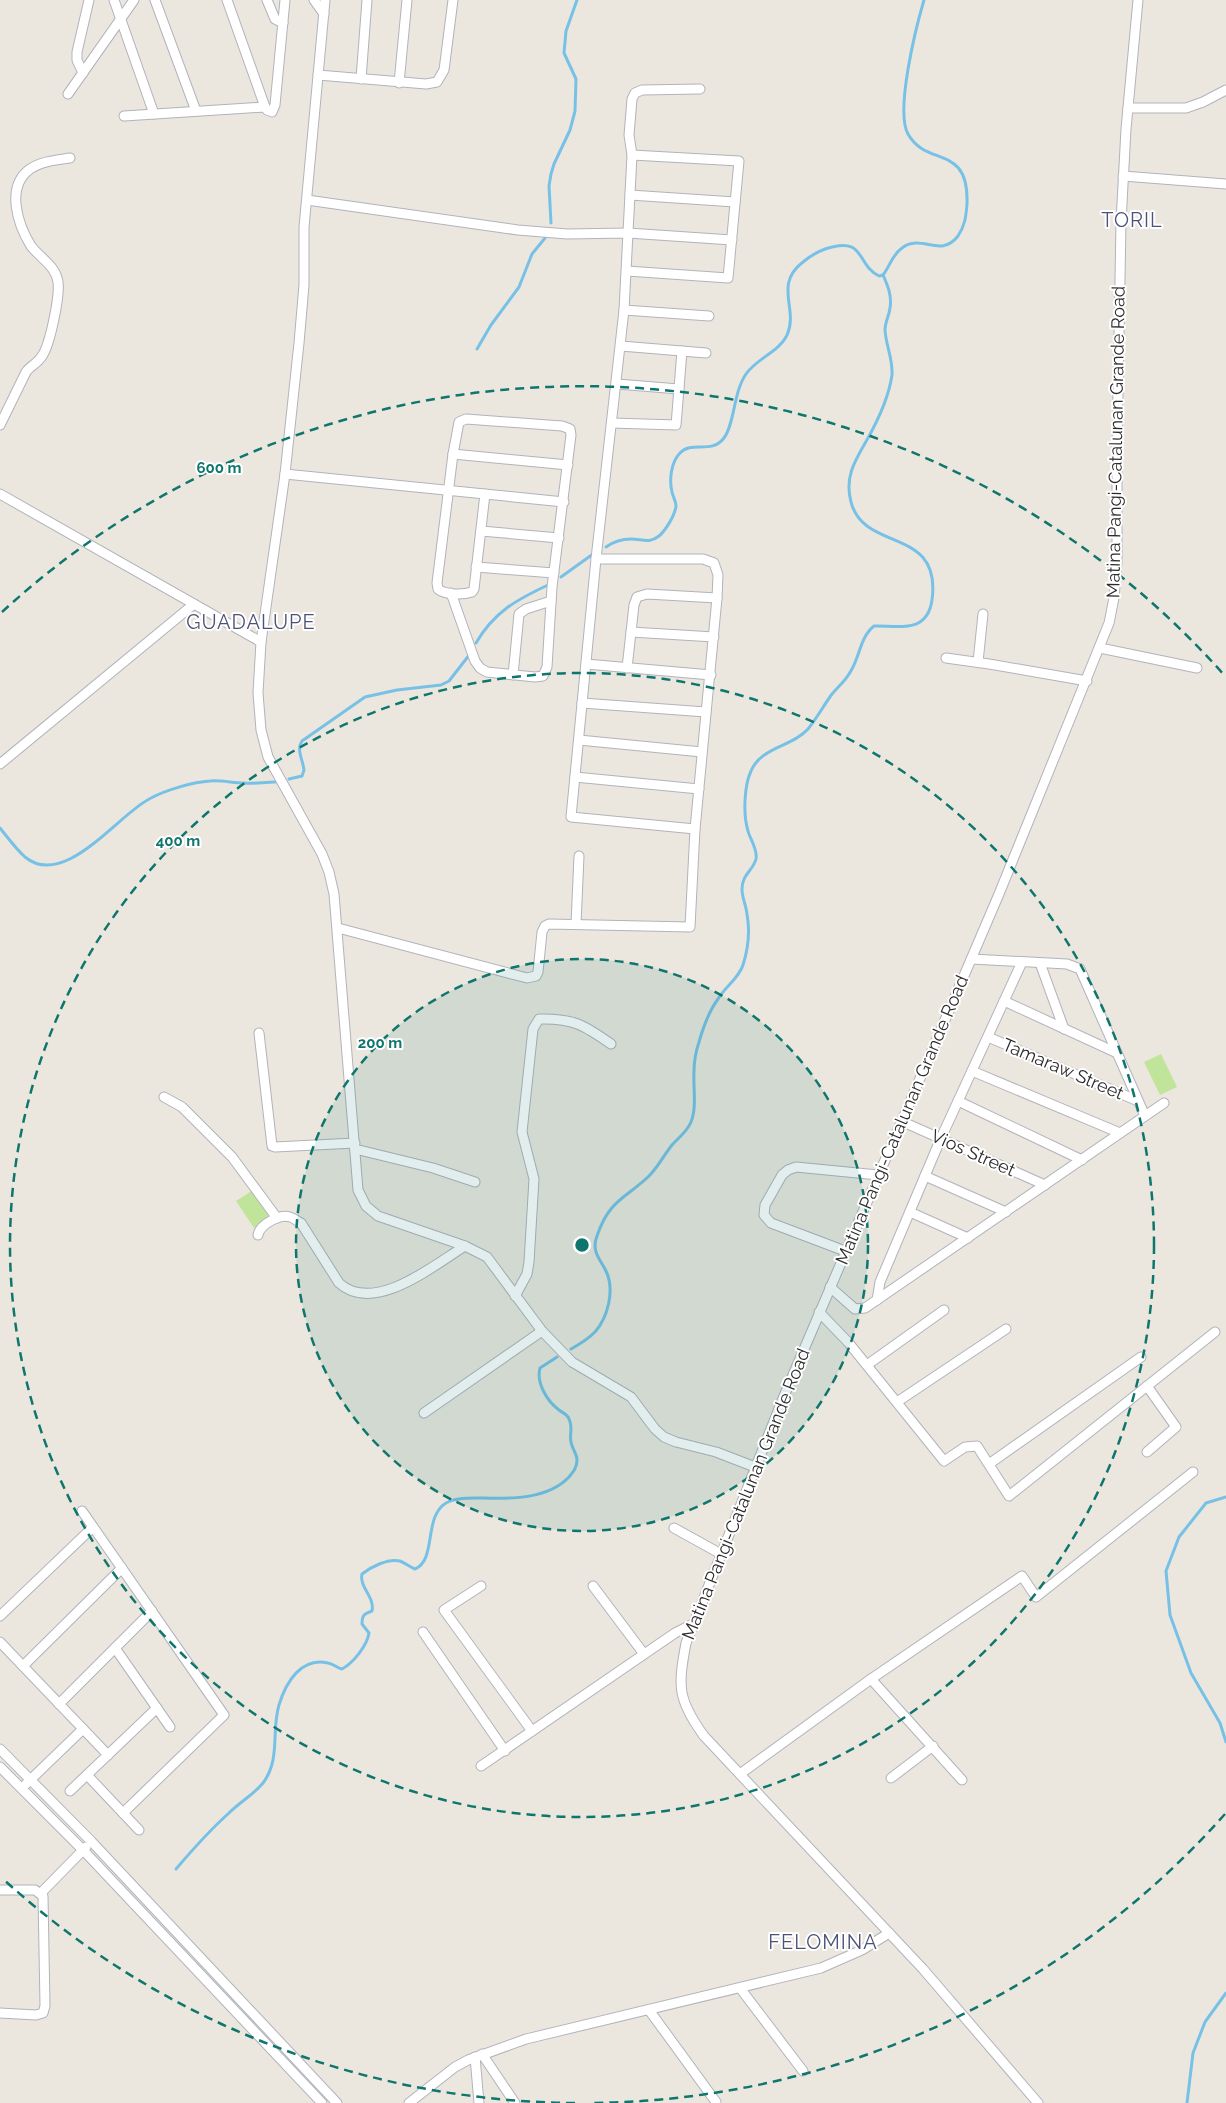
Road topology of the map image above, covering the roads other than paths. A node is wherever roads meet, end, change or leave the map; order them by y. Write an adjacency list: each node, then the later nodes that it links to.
1 (89, 0): 17 (street)
2 (114, 0): 15 (street)
3 (134, 0): 15 (street)
4 (155, 0): 26 (street)
5 (227, 0): 24 (street)
6 (268, 0): 16 (street)
7 (285, 0): 16 (street)
8 (314, 0): 14 (street)
9 (325, 0): 14 (street)
10 (368, 0): 19 (street)
11 (407, 0): 20 (street)
12 (453, 0): 20 (street)
13 (1138, 0): 25 (street, Matina Pangi-Catalunan Grande Road)
14 (324, 14): 18 (street)
15 (121, 19): 17 (street); 27 (street)
16 (283, 23): 24 (street)
17 (83, 73): 23 (street)
18 (318, 75): 19 (street); 34 (street)
19 (361, 79): 20 (street)
20 (399, 82)
21 (700, 88): 29 (street)
22 (1226, 90): 25 (street)
23 (68, 94)
24 (265, 107): 26 (street)
25 (1128, 108): 31 (street, Matina Pangi-Catalunan Grande Road)
26 (196, 111): 27 (street)
27 (154, 114): 28 (street)
28 (124, 116)
29 (632, 155): 33 (street); 35 (street)
30 (70, 158): 47 (street)
31 (1123, 176): 32 (street); 68 (street, Matina Pangi-Catalunan Grande Road)
32 (1226, 184)
33 (630, 195): 35 (street); 36 (street)
34 (306, 200): 36 (street); 50 (street)
35 (735, 202): 37 (street)
36 (628, 233): 37 (street); 38 (street)
37 (732, 240): 38 (street)
38 (627, 271): 39 (street)
39 (624, 310): 40 (street); 41 (street)
40 (709, 316)
41 (621, 346): 42 (street); 44 (street)
42 (682, 351): 43 (street); 45 (street)
43 (706, 353)
44 (617, 384): 45 (street); 46 (street)
45 (679, 389): 46 (street)
46 (612, 422): 57 (street)
47 (0, 425)
48 (453, 454): 49 (street); 49 (street); 51 (street)
49 (568, 465): 54 (street)
50 (285, 474): 51 (street); 67 (street)
51 (448, 490): 53 (street); 60 (street)
52 (0, 494): 63 (street)
53 (485, 494): 54 (street); 55 (street)
54 (564, 502): 56 (street)
55 (481, 531): 56 (street); 58 (street)
56 (559, 538): 59 (street)
57 (596, 559): 61 (street); 71 (street)
58 (476, 567): 59 (street); 60 (street)
59 (554, 573): 62 (street)
60 (450, 592): 74 (street)
61 (717, 598): 65 (street); 66 (street)
62 (551, 601): 74 (street); 74 (street)
63 (194, 604): 67 (street); 81 (street)
64 (983, 614): 70 (street)
65 (631, 632): 66 (street); 72 (street)
66 (714, 637): 75 (street)
67 (261, 642): 87 (street)
68 (1100, 648): 73 (street); 76 (street, Matina Pangi-Catalunan Grande Road)
69 (946, 658): 70 (street)
70 (978, 662): 76 (street)
71 (586, 664): 72 (street); 77 (street)
72 (627, 668): 75 (street)
73 (1197, 668)
74 (513, 675)
75 (711, 675): 78 (street)
76 (1087, 681): 88 (street, Matina Pangi-Catalunan Grande Road)
77 (582, 703): 78 (street); 79 (street)
78 (706, 712): 80 (street)
79 (578, 740): 80 (street); 82 (street)
80 (702, 752): 83 (street)
81 (0, 764)
82 (575, 777): 83 (street); 84 (street)
83 (699, 789): 84 (street)
84 (695, 829): 86 (street)
85 (580, 856): 86 (street)
86 (576, 924): 87 (street)
87 (338, 928): 106 (street)
88 (971, 959): 89 (street); 103 (street, Matina Pangi-Catalunan Grande Road)
89 (1022, 962): 90 (street); 91 (street)
90 (1040, 963): 92 (street); 96 (street)
91 (1004, 1002): 92 (street); 94 (street)
92 (1064, 1029): 96 (street)
93 (259, 1033): 106 (street)
94 (988, 1036): 97 (street); 100 (street, Tamaraw Street)
95 (611, 1044): 120 (street)
96 (1117, 1053): 100 (street)
97 (972, 1071): 99 (street); 104 (street)
98 (164, 1097): 114 (street)
99 (958, 1101): 105 (street); 107 (street)
100 (1138, 1101): 102 (street)
101 (1164, 1103): 102 (street)
102 (1145, 1116): 104 (street)
103 (901, 1121): 105 (street, Vios Street); 108 (street, Matina Pangi-Catalunan Grande Road)
104 (1120, 1133): 107 (street)
105 (941, 1138): 109 (street); 111 (street, Vios Street)
106 (355, 1146): 110 (street); 117 (street)
107 (1082, 1160): 111 (street)
108 (878, 1175): 118 (street, Matina Pangi-Catalunan Grande Road); 118 (street)
109 (925, 1176): 112 (street); 113 (street)
110 (475, 1182)
111 (1045, 1185): 113 (street)
112 (910, 1212): 116 (street); 121 (street)
113 (1006, 1212): 116 (street)
114 (277, 1218): 115 (street); 117 (street)
115 (258, 1235)
116 (968, 1238): 121 (street)
117 (465, 1246): 120 (street)
118 (846, 1251): 119 (street, Matina Pangi-Catalunan Grande Road)
119 (830, 1287): 121 (street); 123 (street, Matina Pangi-Catalunan Grande Road)
120 (515, 1296): 125 (street)
121 (876, 1300)
122 (944, 1310): 128 (street)
123 (820, 1312): 128 (street); 134 (street, Matina Pangi-Catalunan Grande Road)
124 (1006, 1328): 130 (street)
125 (542, 1331): 131 (street); 134 (street)
126 (1215, 1332): 129 (street)
127 (1141, 1357): 133 (street)
128 (867, 1365): 130 (street)
129 (1147, 1386): 132 (street); 133 (street)
130 (897, 1402): 133 (street)
131 (424, 1413)
132 (1147, 1452)
133 (990, 1464)
134 (755, 1467): 139 (street, Matina Pangi-Catalunan Grande Road)
135 (1193, 1472): 151 (street)
136 (82, 1511): 137 (street)
137 (93, 1526): 140 (street); 144 (street)
138 (674, 1528): 139 (street)
139 (720, 1554): 145 (street, Matina Pangi-Catalunan Grande Road)
140 (122, 1568): 143 (street); 150 (street)
141 (481, 1586): 156 (street)
142 (593, 1586): 149 (street)
143 (152, 1611): 148 (street); 170 (street)
144 (0, 1616)
145 (693, 1624): 149 (street); 164 (street, Matina Pangi-Catalunan Grande Road)
146 (423, 1632): 159 (street)
147 (0, 1642): 150 (street)
148 (115, 1648): 152 (street); 153 (street)
149 (644, 1654): 156 (street)
150 (23, 1666): 152 (street)
151 (871, 1679): 157 (street); 164 (street)
152 (59, 1704): 155 (street)
153 (157, 1708): 154 (street); 160 (street)
154 (170, 1727)
155 (83, 1729): 160 (street); 167 (street)
156 (532, 1731): 159 (street)
157 (933, 1746): 165 (street); 166 (street)
158 (0, 1749): 167 (street)
159 (505, 1750): 161 (street)
160 (108, 1755): 163 (street)
161 (481, 1766)
162 (0, 1767): 168 (street)
163 (87, 1774): 169 (street); 170 (street)
164 (740, 1774): 176 (street, Matina Pangi-Catalunan Grande Road)
165 (890, 1778)
166 (962, 1780)
167 (30, 1781): 168 (street); 172 (street)
168 (21, 1790): 173 (street)
169 (70, 1792)
170 (123, 1813): 171 (street)
171 (139, 1830)
172 (91, 1842): 173 (street); 184 (street)
173 (82, 1850): 175 (street); 183 (street)
174 (0, 1890): 175 (street)
175 (41, 1893): 179 (street)
176 (889, 1933): 177 (street); 190 (street, Matina Pangi-Catalunan Grande Road)
177 (740, 1988): 178 (street); 181 (street)
178 (649, 2010): 180 (street); 182 (street)
179 (0, 2013)
180 (478, 2056): 187 (street); 188 (street); 189 (street)
181 (803, 2070)
182 (716, 2102)
183 (322, 2103)
184 (337, 2103)
185 (342, 2103): 186 (street)
186 (346, 2103)
187 (409, 2103)
188 (479, 2103)
189 (515, 2103)
190 (1038, 2103)

